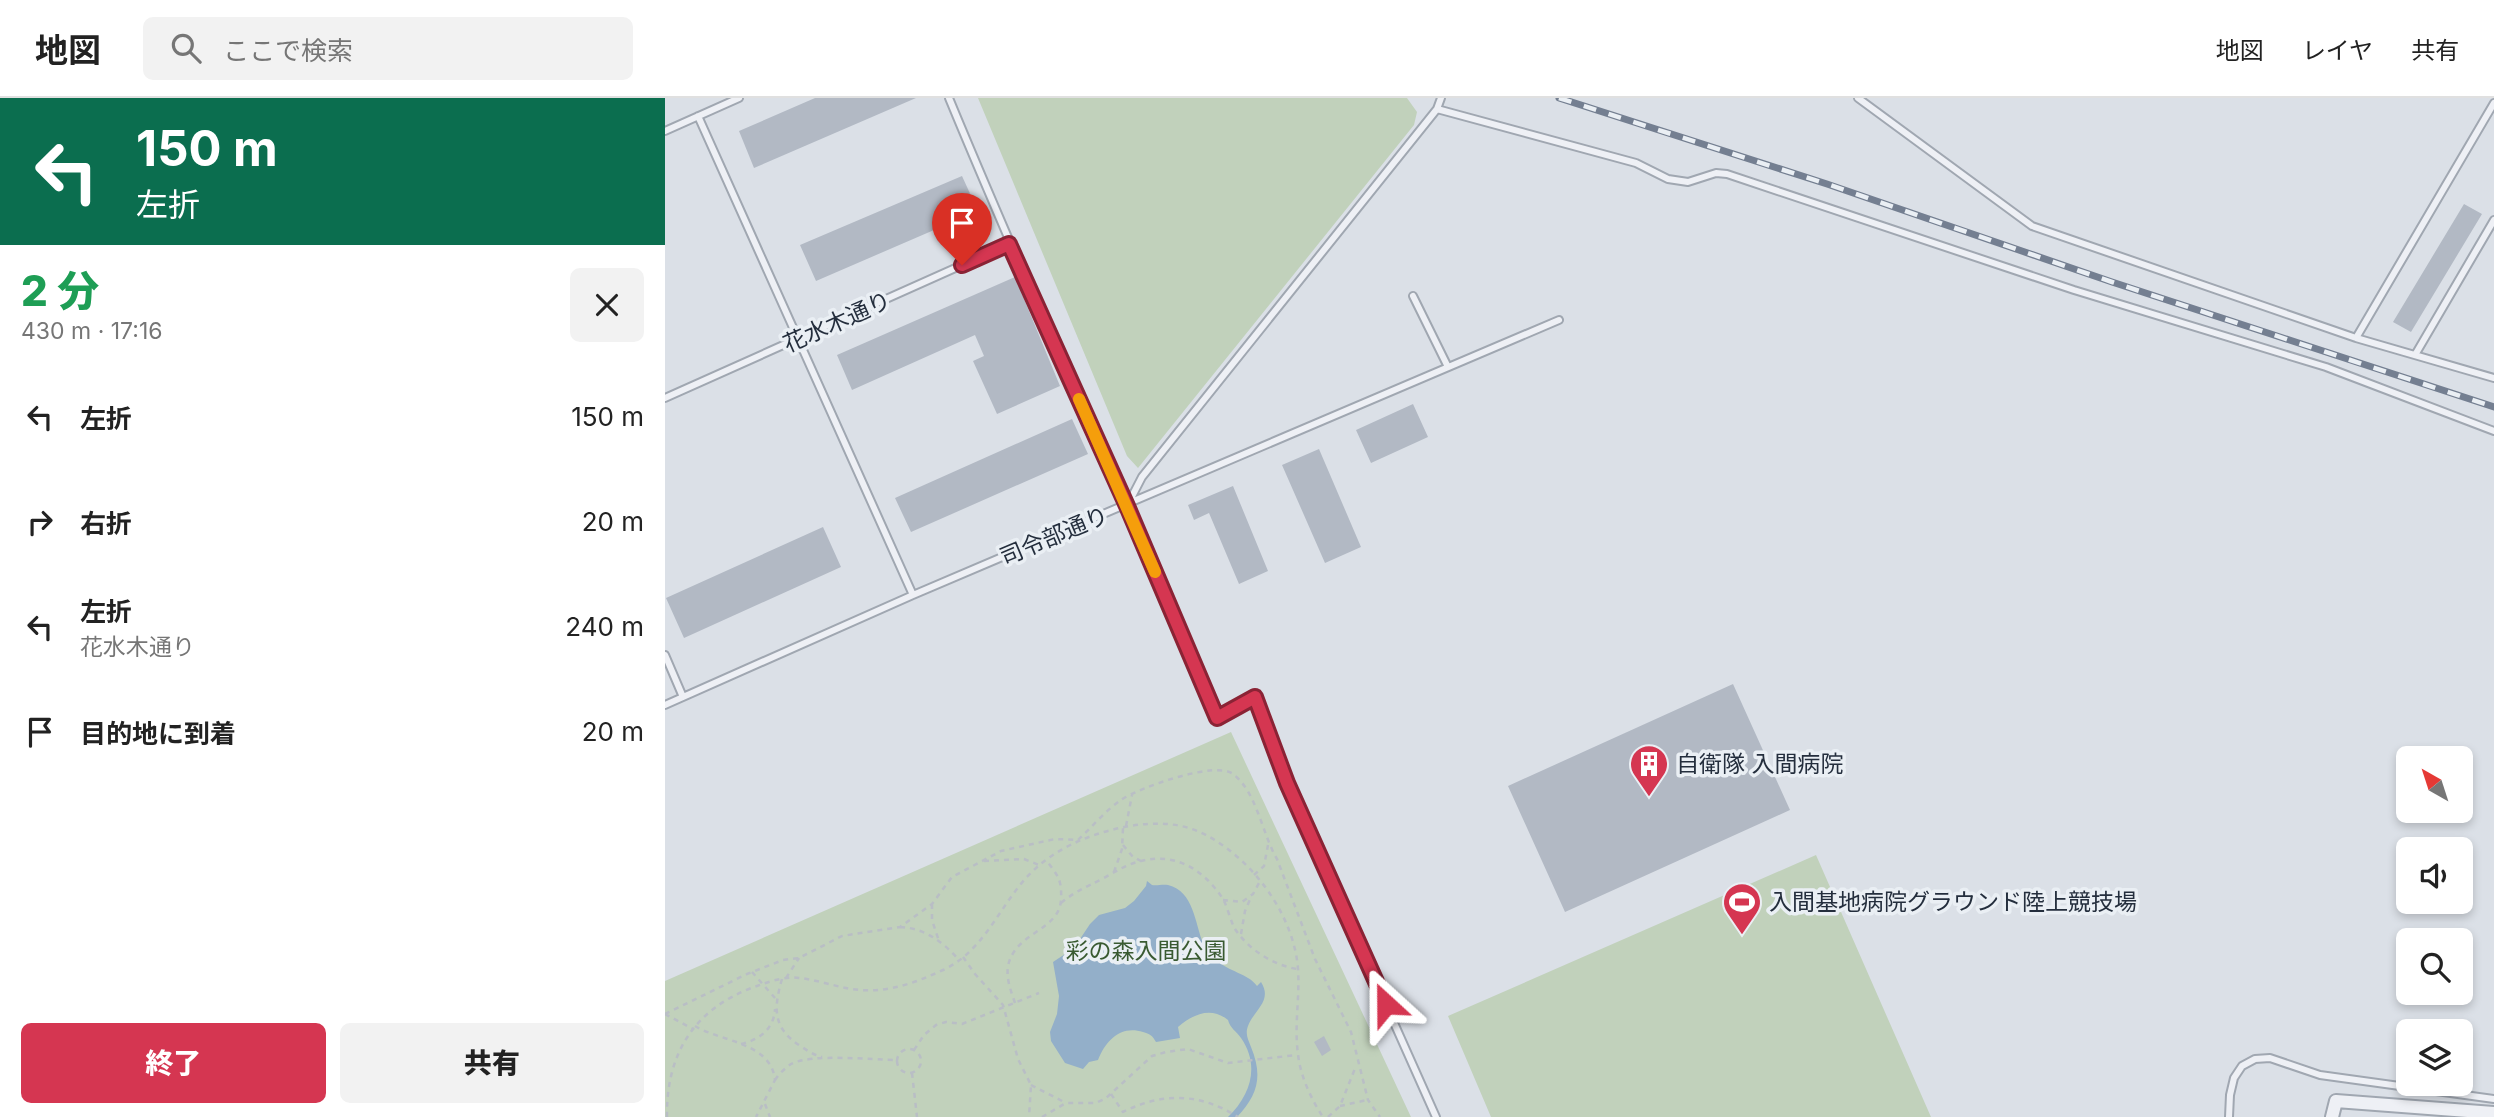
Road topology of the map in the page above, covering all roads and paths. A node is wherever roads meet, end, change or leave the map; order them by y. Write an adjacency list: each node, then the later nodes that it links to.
1 (739, 98): 7 (lane)
2 (949, 98): 10 (lane)
3 (1441, 98): 6 (lane)
4 (1858, 98): 13 (lane)
5 (2494, 103): 13 (lane)
6 (1437, 110): 19 (lane); 20 (lane)
7 (698, 116): 8 (lane); 14 (lane)
8 (665, 131)
9 (2494, 220): 15 (lane)
10 (1009, 244): 14 (lane, 花水木通り); 20 (lane)
11 (1413, 296): 16 (lane)
12 (1559, 320): 16 (lane, 司令部通り)
13 (2356, 338): 15 (lane)
14 (798, 340): 18 (lane, 花水木通り); 21 (lane)
15 (2415, 355): 17 (lane)
16 (1448, 367): 20 (lane, 司令部通り)
17 (2494, 379)
18 (665, 398)
19 (2494, 431)
20 (1127, 506): 21 (lane, 司令部通り); 86 (lane)
21 (913, 595): 23 (lane, 司令部通り)
22 (665, 655): 23 (lane)
23 (683, 697): 24 (lane, 司令部通り)
24 (665, 705)
25 (1132, 795): 26 (path); 27 (path); 29 (path)
26 (1124, 827): 27 (path); 28 (path); 35 (path)
27 (1079, 840): 30 (path); 31 (path)
28 (1123, 845): 32 (path); 34 (path)
29 (1268, 845): 35 (path); 63 (path)
30 (981, 860): 33 (path); 40 (path)
31 (1046, 860): 33 (path); 39 (path)
32 (1141, 861): 34 (path); 38 (path)
33 (1040, 866): 44 (path)
34 (1114, 872): 39 (path)
35 (1254, 875): 36 (path)
36 (1260, 882): 37 (path); 47 (path)
37 (1253, 894): 38 (path); 42 (path)
38 (1223, 900): 42 (path)
39 (1061, 903): 53 (path)
40 (932, 904): 41 (path); 43 (path)
41 (900, 927): 43 (path); 45 (path)
42 (1241, 935): 47 (path)
43 (939, 941): 46 (path)
44 (963, 957): 46 (path); 55 (path)
45 (799, 958): 48 (path); 49 (path)
46 (959, 960): 49 (path)
47 (1298, 969): 60 (path)
48 (752, 972): 50 (path); 56 (path)
49 (783, 979): 50 (path); 52 (path)
50 (762, 984): 52 (path); 57 (path)
51 (1039, 993): 53 (path)
52 (777, 999): 54 (path)
53 (1015, 1003): 55 (path)
54 (776, 1007): 58 (path); 61 (path)
55 (1004, 1008): 59 (path); 66 (path)
56 (665, 1014): 57 (path)
57 (694, 1027): 58 (path); 75 (path)
58 (741, 1044): 65 (path)
59 (914, 1050): 62 (path); 64 (path)
60 (1298, 1054): 67 (path); 83 (path)
61 (825, 1058): 62 (path); 65 (path)
62 (897, 1060): 64 (path)
63 (1357, 1063): 69 (path); 72 (path)
64 (912, 1073): 78 (path)
65 (775, 1080): 70 (path)
66 (1031, 1085): 71 (path); 79 (path)
67 (1111, 1094): 71 (path); 73 (path)
68 (2494, 1099): 87 (lane)
69 (1368, 1100): 72 (path); 85 (path)
70 (765, 1102): 76 (path); 77 (path)
71 (1066, 1103): 80 (path)
72 (1340, 1106): 84 (path)
73 (1123, 1112): 81 (path); 82 (path)
74 (2494, 1113): 88 (street)
75 (667, 1117)
76 (756, 1117)
77 (770, 1117)
78 (917, 1117)
79 (1029, 1117)
80 (1041, 1117)
81 (1125, 1117)
82 (1238, 1117)
83 (1323, 1117)
84 (1328, 1117)
85 (1380, 1117)
86 (1436, 1117)
87 (2229, 1117)
88 (2332, 1117)

